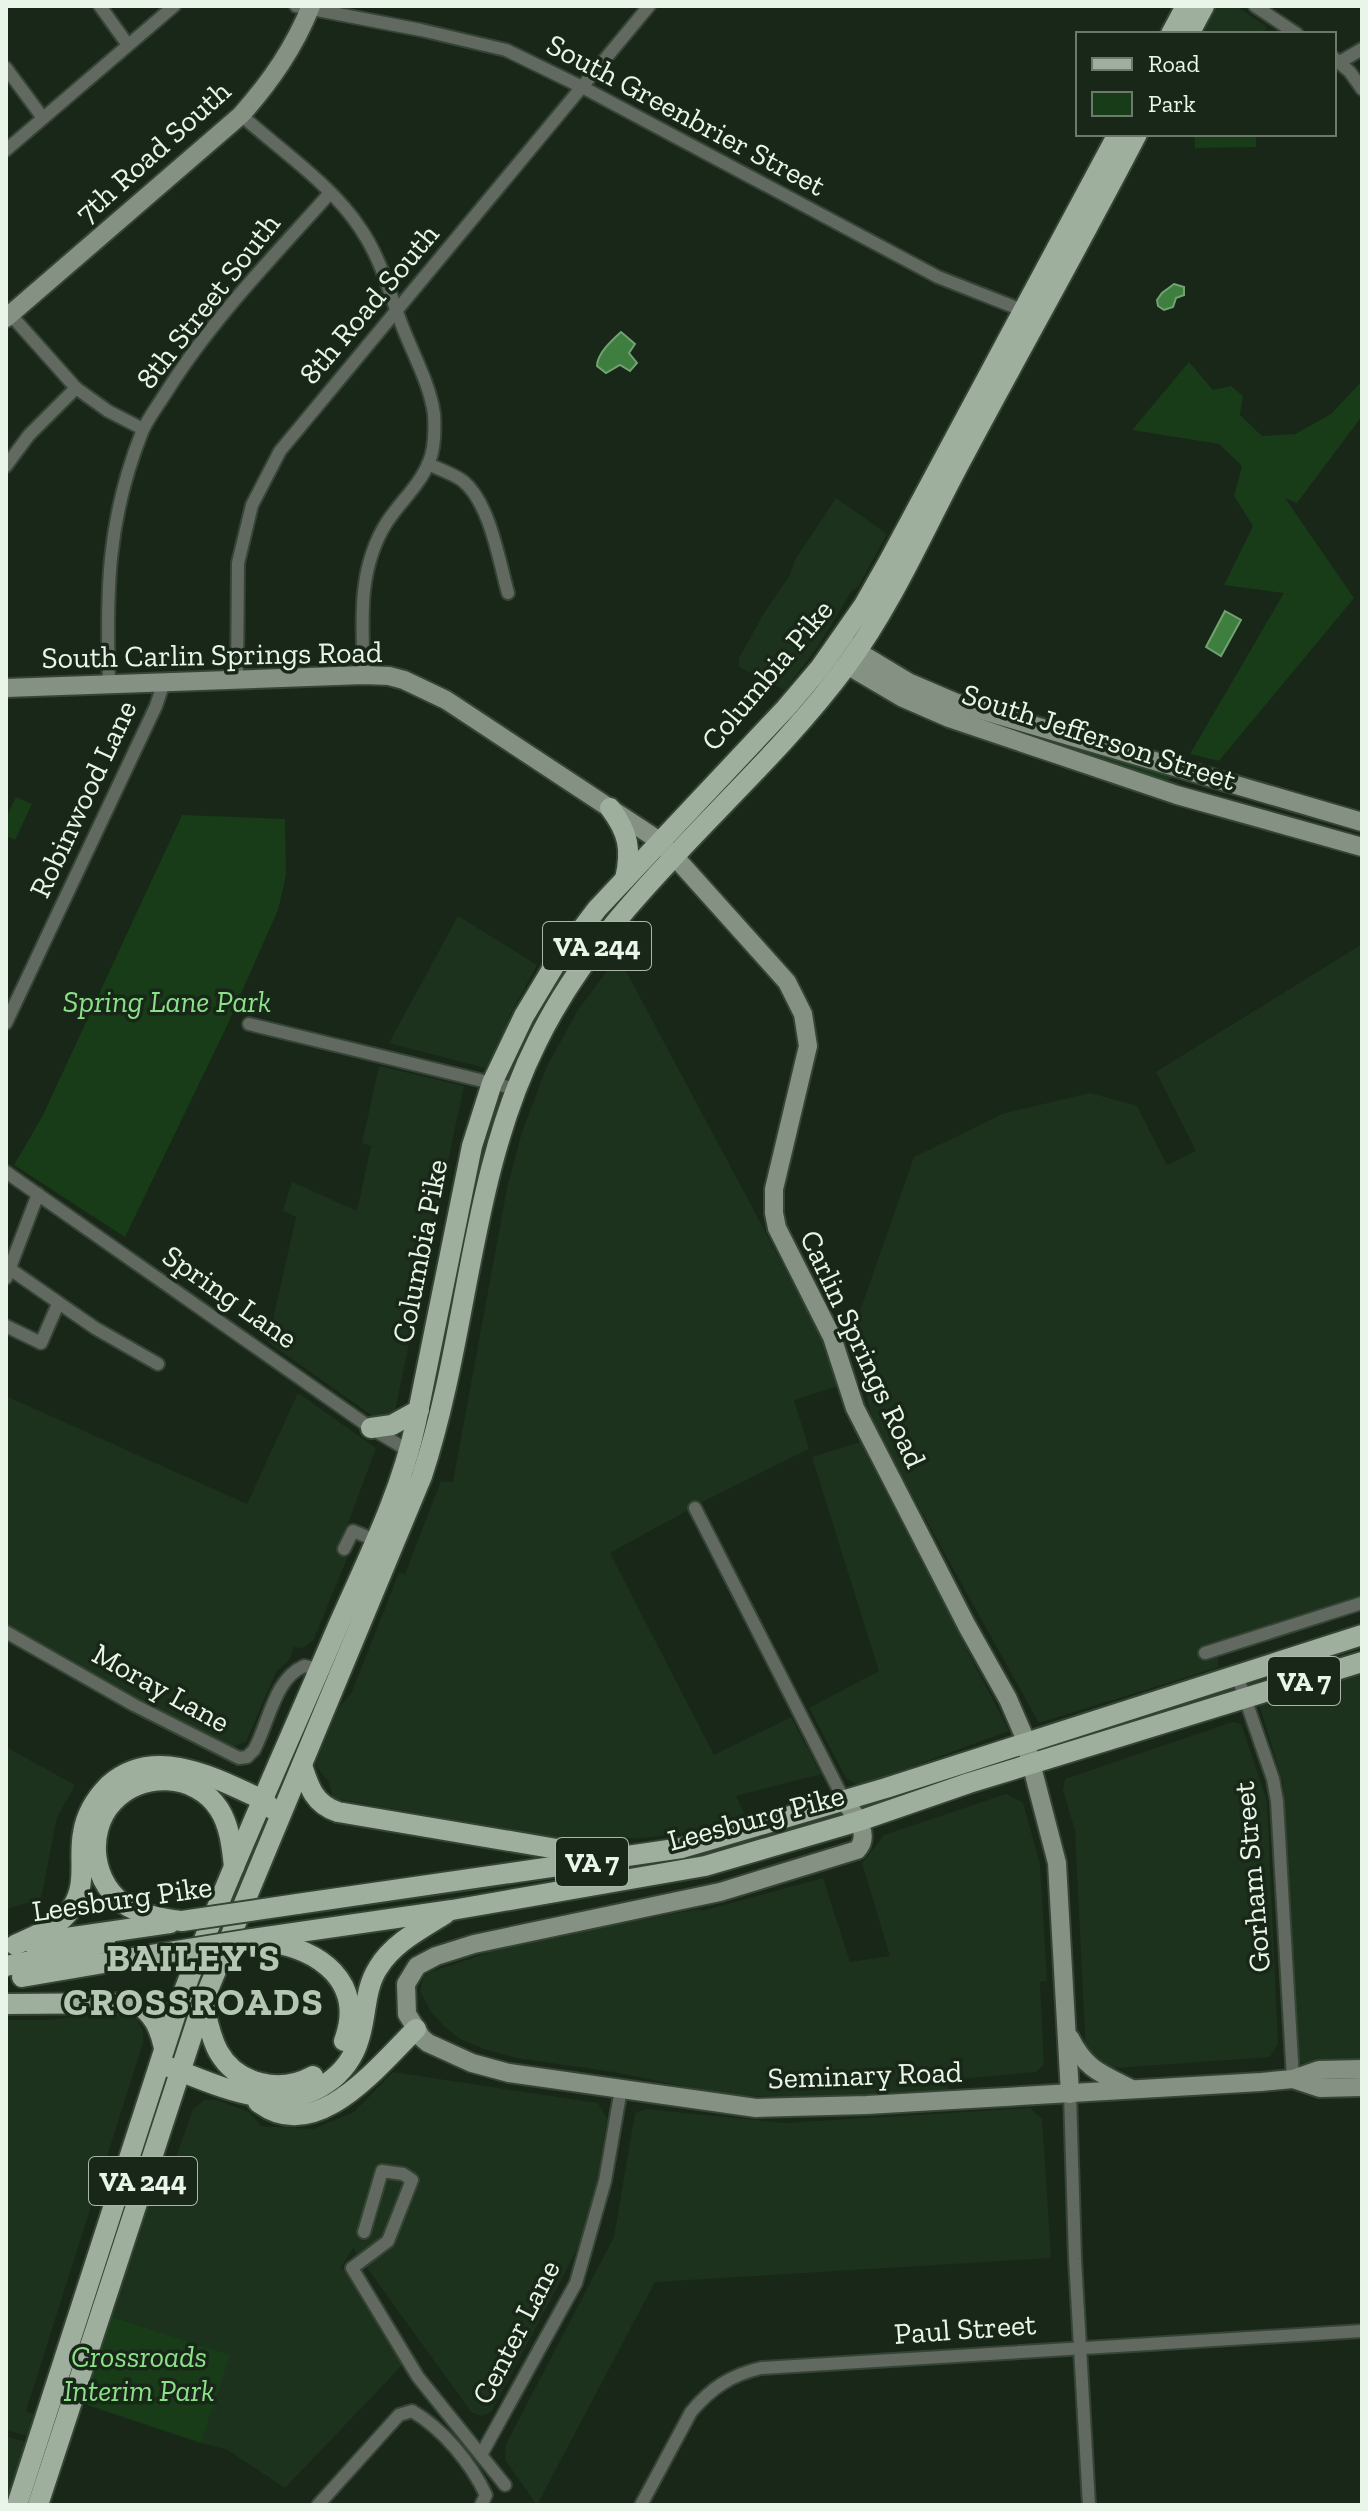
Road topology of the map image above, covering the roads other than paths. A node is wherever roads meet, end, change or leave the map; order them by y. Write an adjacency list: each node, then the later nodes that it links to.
1 (100, 6): 11 (street)
2 (174, 6): 11 (street)
3 (649, 6): 15 (street, 8th Road South)
4 (1186, 6): 8 (main road)
5 (1204, 6): 9 (main road)
6 (1255, 6): 10 (street)
7 (306, 7): 15 (street, South Greenbrier Street); 17 (street, 7th Road South)
8 (1172, 32)
9 (1190, 32)
10 (1294, 32)
11 (128, 45): 18 (street)
12 (1362, 49): 13 (street)
13 (1337, 60): 16 (street)
14 (6, 68): 18 (street)
15 (584, 88): 23 (street, 8th Road South); 24 (street, South Greenbrier Street)
16 (1362, 89)
17 (241, 115): 22 (street); 25 (street, 7th Road South)
18 (43, 118): 21 (street)
19 (1117, 136): 24 (main road, Columbia Pike)
20 (1136, 136): 24 (main road, Columbia Pike)
21 (6, 150)
22 (330, 193): 23 (street); 27 (street, 8th Street South)
23 (397, 309): 28 (street); 33 (street, 8th Road South)
24 (1030, 313): 31 (main road, Columbia Pike)
25 (8, 316): 26 (street)
26 (76, 388): 27 (street); 29 (street)
27 (143, 429): 35 (street, 8th Street South)
28 (428, 464): 30 (street); 32 (street)
29 (6, 466)
30 (508, 593)
31 (843, 653): 39 (street, South Jefferson Street); 40 (main road, Columbia Pike / VA 244); 41 (street, South Jefferson Street); 42 (main road, Columbia Pike / VA 244)
32 (364, 675): 33 (street, South Carlin Springs Road); 37 (street, South Carlin Springs Road)
33 (237, 680): 34 (street, South Carlin Springs Road)
34 (164, 682): 35 (street, South Carlin Springs Road); 44 (street, Robinwood Lane)
35 (109, 684): 36 (street, South Carlin Springs Road)
36 (6, 688)
37 (500, 736): 38 (street, Carlin Springs Road)
38 (610, 808): 40 (street, Carlin Springs Road); 43 (main road)
39 (1362, 822)
40 (660, 841): 42 (street, Carlin Springs Road); 43 (main road, Columbia Pike / VA 244)
41 (1362, 847)
42 (675, 857): 47 (main road, Columbia Pike / VA 244); 68 (street, Carlin Springs Road)
43 (625, 879): 46 (main road, Columbia Pike / VA 244)
44 (6, 1023)
45 (249, 1024): 46 (street)
46 (492, 1083): 47 (street); 54 (main road, Columbia Pike / VA 244)
47 (516, 1089): 56 (main road, Columbia Pike / VA 244)
48 (6, 1172): 49 (street, Spring Lane)
49 (38, 1194): 50 (street); 55 (street, Spring Lane)
50 (8, 1273): 51 (street)
51 (58, 1304): 52 (street); 53 (street)
52 (6, 1326)
53 (158, 1364)
54 (419, 1410): 55 (main road); 56 (main road, Columbia Pike / VA 244)
55 (371, 1428): 56 (street, Spring Lane)
56 (418, 1455): 58 (main road, Columbia Pike / VA 244); 65 (main road, Columbia Pike / VA 244)
57 (695, 1508): 72 (street)
58 (375, 1540): 59 (street); 65 (main road, Columbia Pike / VA 244)
59 (344, 1549)
60 (1362, 1603): 63 (street)
61 (6, 1632): 65 (street, Moray Lane)
62 (1362, 1635): 66 (main road, Leesburg Pike / VA 7)
63 (1205, 1653)
64 (1362, 1662): 67 (main road, Leesburg Pike / VA 7)
65 (330, 1672): 69 (main road, Columbia Pike / VA 244); 71 (main road, Columbia Pike / VA 244)
66 (1237, 1675): 67 (street, Gorham Street); 68 (main road, Leesburg Pike / VA 7)
67 (1245, 1699): 70 (main road, Leesburg Pike / VA 7); 92 (street, Gorham Street)
68 (1026, 1744): 70 (street, Carlin Springs Road); 72 (main road, Leesburg Pike / VA 7)
69 (302, 1765): 74 (main road, Columbia Pike / VA 244); 75 (main road)
70 (1032, 1765): 73 (main road, Leesburg Pike / VA 7); 87 (street, Carlin Springs Road)
71 (263, 1800): 74 (main road); 76 (main road, Columbia Pike / VA 244); 80 (main road)
72 (844, 1800): 73 (street); 75 (main road, Leesburg Pike / VA 7)
73 (859, 1821): 77 (main road, Leesburg Pike / VA 7); 84 (street)
74 (277, 1822): 83 (main road, Columbia Pike / VA 244)
75 (682, 1848): 78 (main road, Leesburg Pike / VA 7, bridge)
76 (234, 1870): 78 (main road); 89 (main road, Columbia Pike / VA 244)
77 (452, 1910): 79 (main road, Leesburg Pike / VA 7); 96 (main road)
78 (153, 1922): 80 (main road, Leesburg Pike); 81 (main road)
79 (252, 1939): 82 (main road, Leesburg Pike / VA 7, bridge); 83 (main road)
80 (10, 1946)
81 (6, 1966)
82 (6, 1980)
83 (203, 2002): 91 (main road, Columbia Pike / VA 244)
84 (407, 2002): 86 (street); 88 (street, Seminary Road)
85 (6, 2004): 89 (main road)
86 (416, 2029): 88 (street, Seminary Road); 96 (main road)
87 (1067, 2032): 95 (street); 97 (street, Carlin Springs Road)
88 (445, 2050): 94 (street, Seminary Road)
89 (162, 2055): 91 (main road); 104 (main road, Columbia Pike / VA 244)
90 (1362, 2069): 92 (street, Seminary Road)
91 (179, 2071): 96 (main road); 105 (main road, Columbia Pike / VA 244)
92 (1293, 2079): 93 (street, Seminary Road); 95 (street, Seminary Road)
93 (1362, 2087)
94 (621, 2089): 97 (street, Seminary Road); 101 (street, Center Lane)
95 (1134, 2090): 97 (street, Seminary Road)
96 (249, 2094)
97 (1070, 2094): 100 (street)
98 (364, 2232): 101 (street)
99 (1362, 2331): 100 (street, Paul Street)
100 (1081, 2348): 103 (street, Paul Street); 108 (street)
101 (481, 2455): 102 (street)
102 (505, 2485)
103 (645, 2504)
104 (17, 2505)
105 (38, 2505)
106 (318, 2505): 107 (street)
107 (481, 2505)
108 (1089, 2505)

